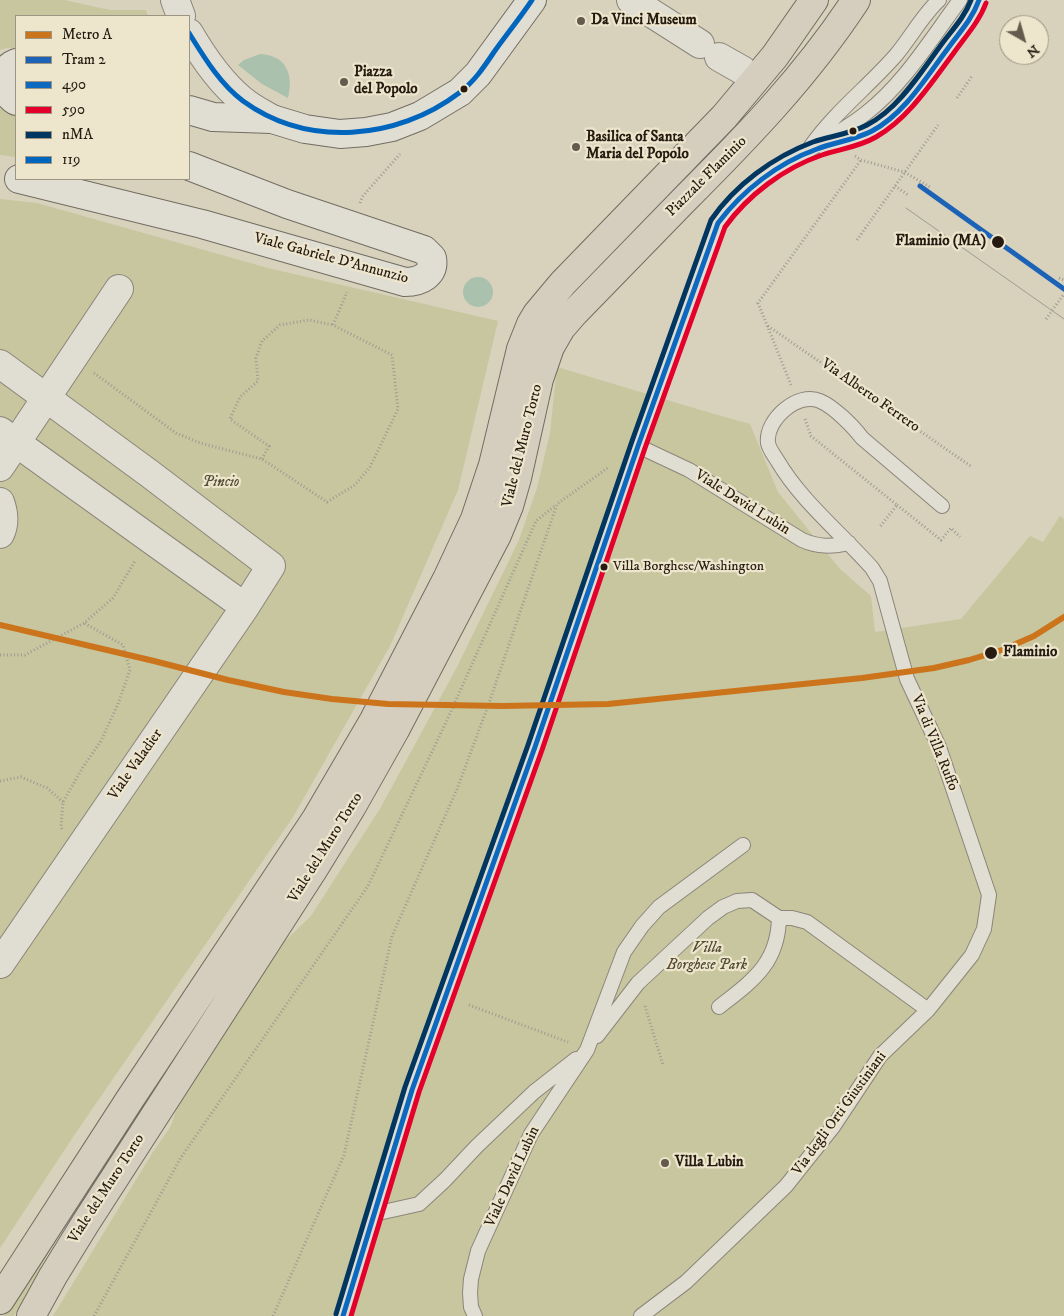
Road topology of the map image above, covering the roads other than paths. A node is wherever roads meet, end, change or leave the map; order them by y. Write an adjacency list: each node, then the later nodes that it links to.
1 (175, 0): 9 (street)
2 (532, 0): 15 (street)
3 (631, 0): 11 (street)
4 (814, 0): 22 (main road, Piazzale Flaminio)
5 (856, 0): 22 (main road, Piazzale Flaminio)
6 (939, 0): 16 (lane)
7 (960, 0): 16 (lane)
8 (979, 0): 16 (lane)
9 (182, 15)
10 (190, 35): 15 (street)
11 (720, 57)
12 (15, 63): 13 (street)
13 (15, 100)
14 (190, 110): 15 (street)
15 (272, 119)
16 (807, 153): 26 (lane)
17 (190, 166): 20 (street, Viale Gabriele D'Annunzio)
18 (0, 175): 19 (street, Viale Gabriele D'Annunzio)
19 (15, 178)
20 (26, 180)
21 (119, 289): 24 (street)
22 (538, 341): 40 (main road, Viale del Muro Torto); 41 (main road, Viale del Muro Torto)
23 (0, 364): 24 (street)
24 (46, 397): 25 (street); 32 (street, Viale Valadier)
25 (8, 437): 27 (street); 32 (street)
26 (638, 446): 31 (lane, Viale David Lubin); 39 (lane)
27 (0, 467)
28 (0, 502): 30 (street)
29 (942, 506): 31 (lane, Via di Villa Ruffo)
30 (0, 534)
31 (849, 543): 37 (lane, Via di Villa Ruffo)
32 (245, 607): 35 (street, Viale Valadier)
33 (743, 845): 38 (lane, Viale David Lubin)
34 (779, 918): 36 (lane); 37 (lane); 38 (lane, Viale David Lubin)
35 (0, 964)
36 (719, 1007)
37 (928, 1010): 44 (lane, Via degli Orti Giustiniani)
38 (587, 1050): 39 (lane, Viale David Lubin); 43 (lane, Viale David Lubin)
39 (374, 1214): 42 (lane)
40 (0, 1300)
41 (32, 1316)
42 (343, 1316)
43 (475, 1316)
44 (641, 1316)

